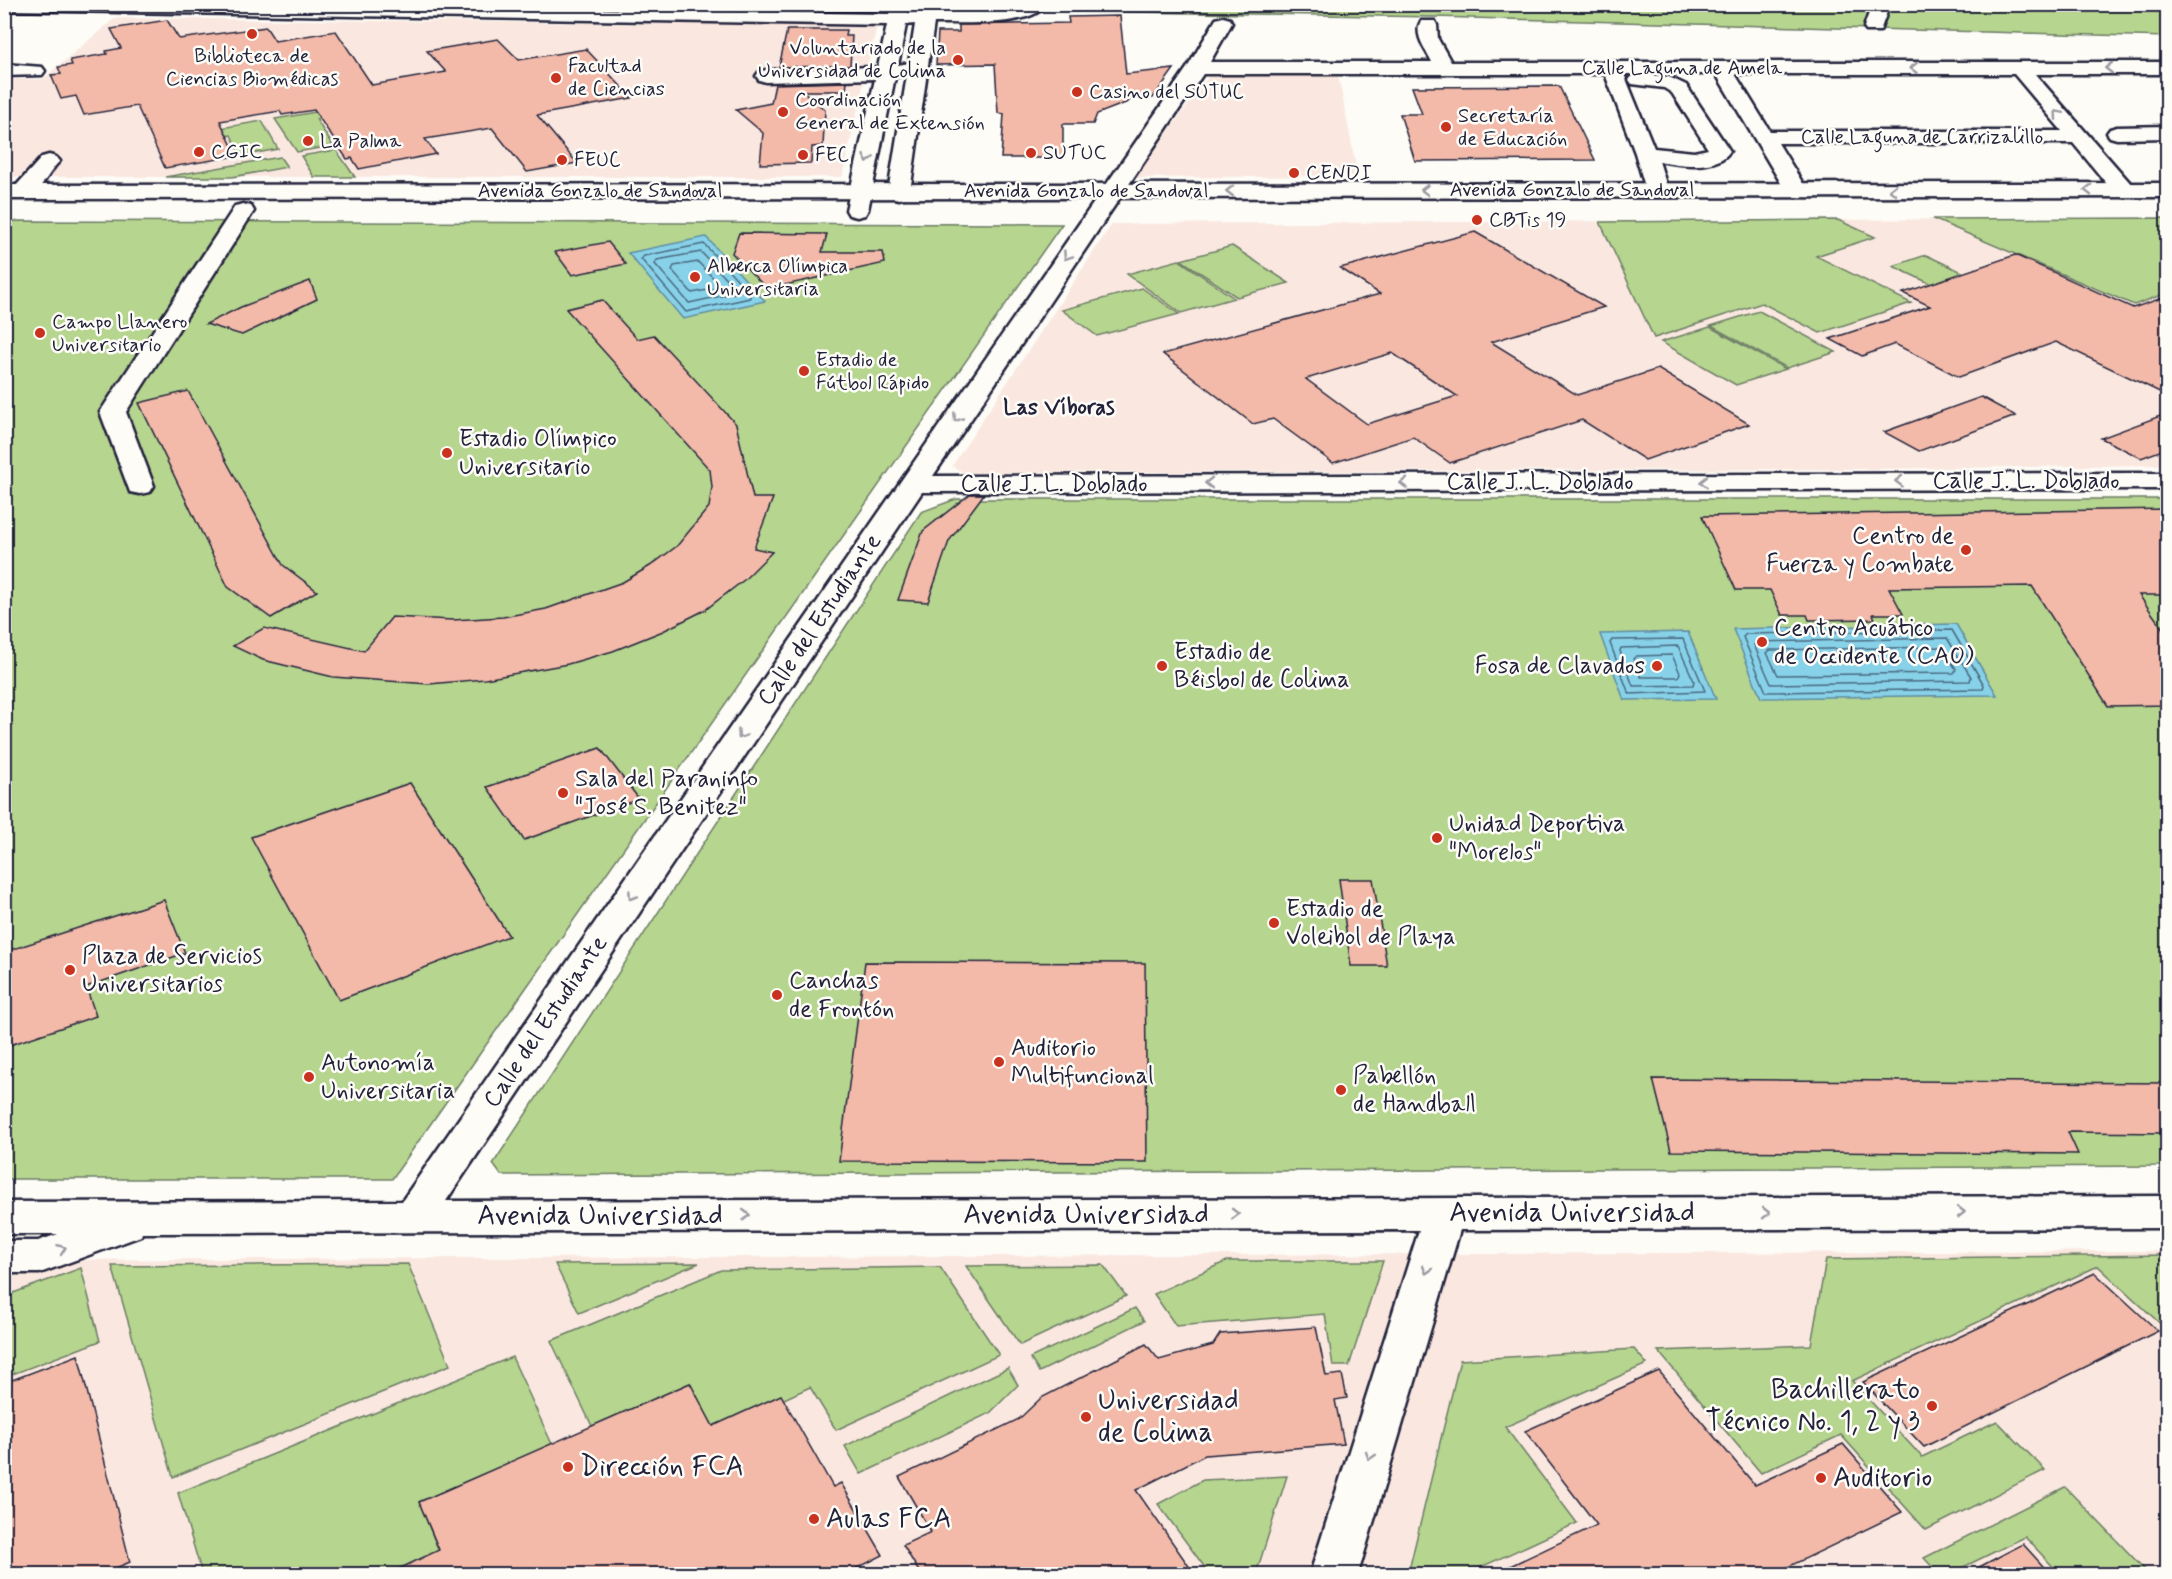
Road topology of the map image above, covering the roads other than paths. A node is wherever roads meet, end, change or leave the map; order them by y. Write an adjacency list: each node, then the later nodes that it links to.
1 (1038, 4): 9 (street)
2 (1881, 4): 12 (street)
3 (4, 5): 4 (street)
4 (121, 6): 5 (street)
5 (239, 7): 7 (street)
6 (504, 9): 7 (street); 8 (street)
7 (417, 12): 13 (street)
8 (900, 12): 9 (street); 22 (street)
9 (926, 16): 14 (street)
10 (1223, 23): 15 (street, Calle del Estudiante)
11 (1428, 25): 16 (street)
12 (1873, 27)
13 (411, 31)
14 (919, 66): 22 (street); 37 (street)
15 (1197, 68): 16 (street, Calle Laguna de Amela); 40 (street, Calle del Estudiante)
16 (1445, 68): 23 (street, Calle Laguna de Amela)
17 (1722, 68): 18 (street, Calle Laguna de Amela, one-way to 17); 23 (street, Calle Laguna de Amela); 27 (street)
18 (2019, 68): 19 (street, Calle Laguna de Amela, one-way to 18); 28 (street, one-way to 18)
19 (2168, 68)
20 (4, 70): 21 (street)
21 (35, 71)
22 (887, 73): 24 (street); 39 (street, one-way to 39)
23 (1615, 74): 29 (street); 29 (street)
24 (766, 76)
25 (2168, 132): 26 (street)
26 (2117, 133)
27 (1764, 137): 28 (street, Calle Laguna de Carrizalillo); 32 (street)
28 (2079, 138): 34 (street)
29 (1646, 153): 31 (street)
30 (50, 160): 36 (street)
31 (1657, 190): 32 (street, Avenida Gonzalo de Sandoval); 38 (street, Avenida Gonzalo de Sandoval)
32 (1796, 190): 33 (street, Avenida Gonzalo de Sandoval)
33 (1839, 190): 34 (street, Avenida Gonzalo de Sandoval, one-way to 33); 41 (street)
34 (2124, 190): 35 (street, Avenida Gonzalo de Sandoval)
35 (2168, 190)
36 (14, 192): 39 (street, Avenida Gonzalo de Sandoval)
37 (899, 192): 39 (street, Avenida Gonzalo de Sandoval); 40 (street, Avenida Gonzalo de Sandoval)
38 (1480, 200): 40 (street, Avenida Gonzalo de Sandoval); 41 (street, Avenida Gonzalo de Sandoval)
39 (859, 201): 40 (street, Avenida Gonzalo de Sandoval); 44 (street, Avenida Gonzalo de Sandoval)
40 (1105, 201): 46 (street, Calle del Estudiante, one-way to 46)
41 (1852, 209): 42 (street, Avenida Gonzalo de Sandoval)
42 (2168, 209)
43 (4, 211): 44 (street, Avenida Gonzalo de Sandoval)
44 (243, 211): 47 (street)
45 (2168, 481): 46 (street, Calle J. L. Doblado, one-way to 46)
46 (912, 484): 50 (street, Calle del Estudiante, one-way to 50)
47 (140, 486)
48 (2168, 1212): 49 (street, Avenida Universidad, one-way to 48)
49 (1444, 1214): 50 (street, Avenida Universidad, one-way to 49); 54 (street, one-way to 54)
50 (414, 1216): 51 (street, Avenida Universidad)
51 (146, 1217): 52 (street, Avenida Universidad); 53 (street, one-way to 51)
52 (4, 1218)
53 (4, 1257)
54 (1334, 1575)

